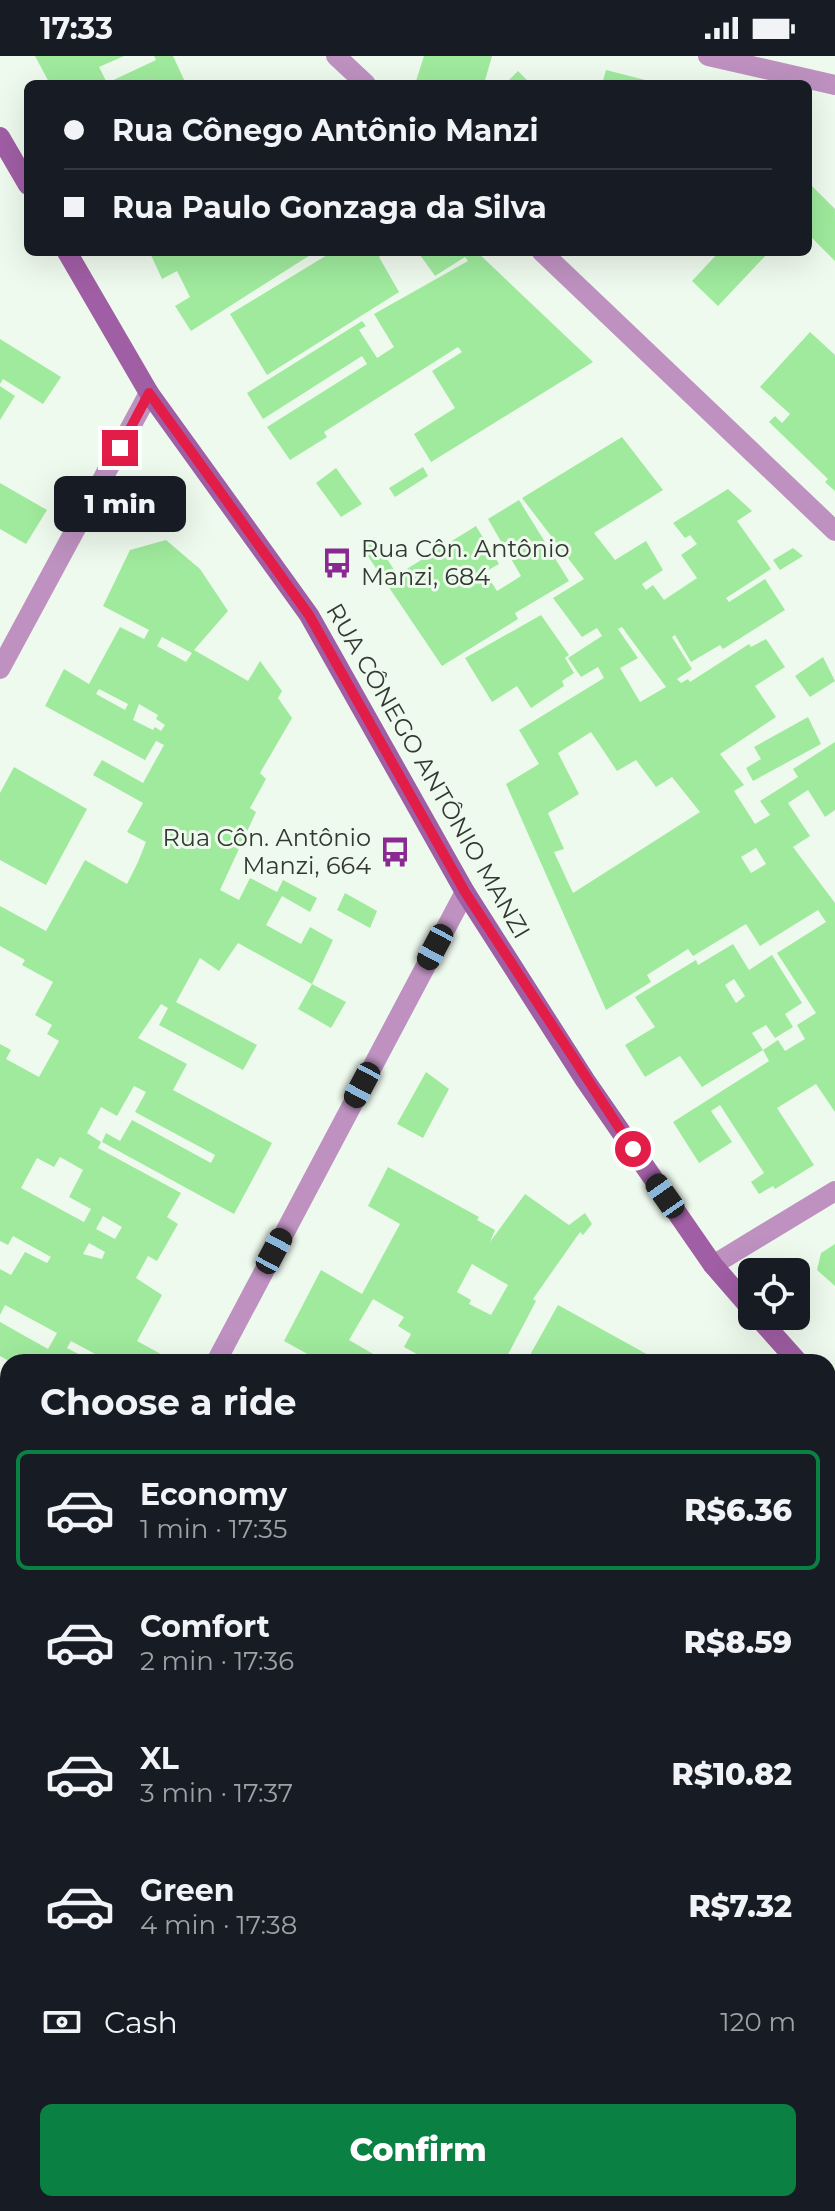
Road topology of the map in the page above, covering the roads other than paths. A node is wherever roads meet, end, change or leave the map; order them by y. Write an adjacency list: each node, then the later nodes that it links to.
1 (336, 56): 3 (street)
2 (708, 56): 4 (street)
3 (362, 80)
4 (835, 85)
5 (0, 137): 6 (street)
6 (24, 178)
7 (69, 256): 9 (street, RUA CÔNEGO ANTÔNIO MANZI)
8 (546, 256): 10 (street)
9 (149, 393): 11 (street); 12 (street, RUA CÔNEGO ANTÔNIO MANZI)
10 (835, 531)
11 (0, 669)
12 (465, 892): 14 (street, RUA CÔNEGO ANTÔNIO MANZI); 17 (street)
13 (835, 1191): 14 (street)
14 (713, 1265): 15 (street, RUA CÔNEGO ANTÔNIO MANZI)
15 (738, 1294)
16 (769, 1330): 18 (street)
17 (220, 1354)
18 (791, 1354)

